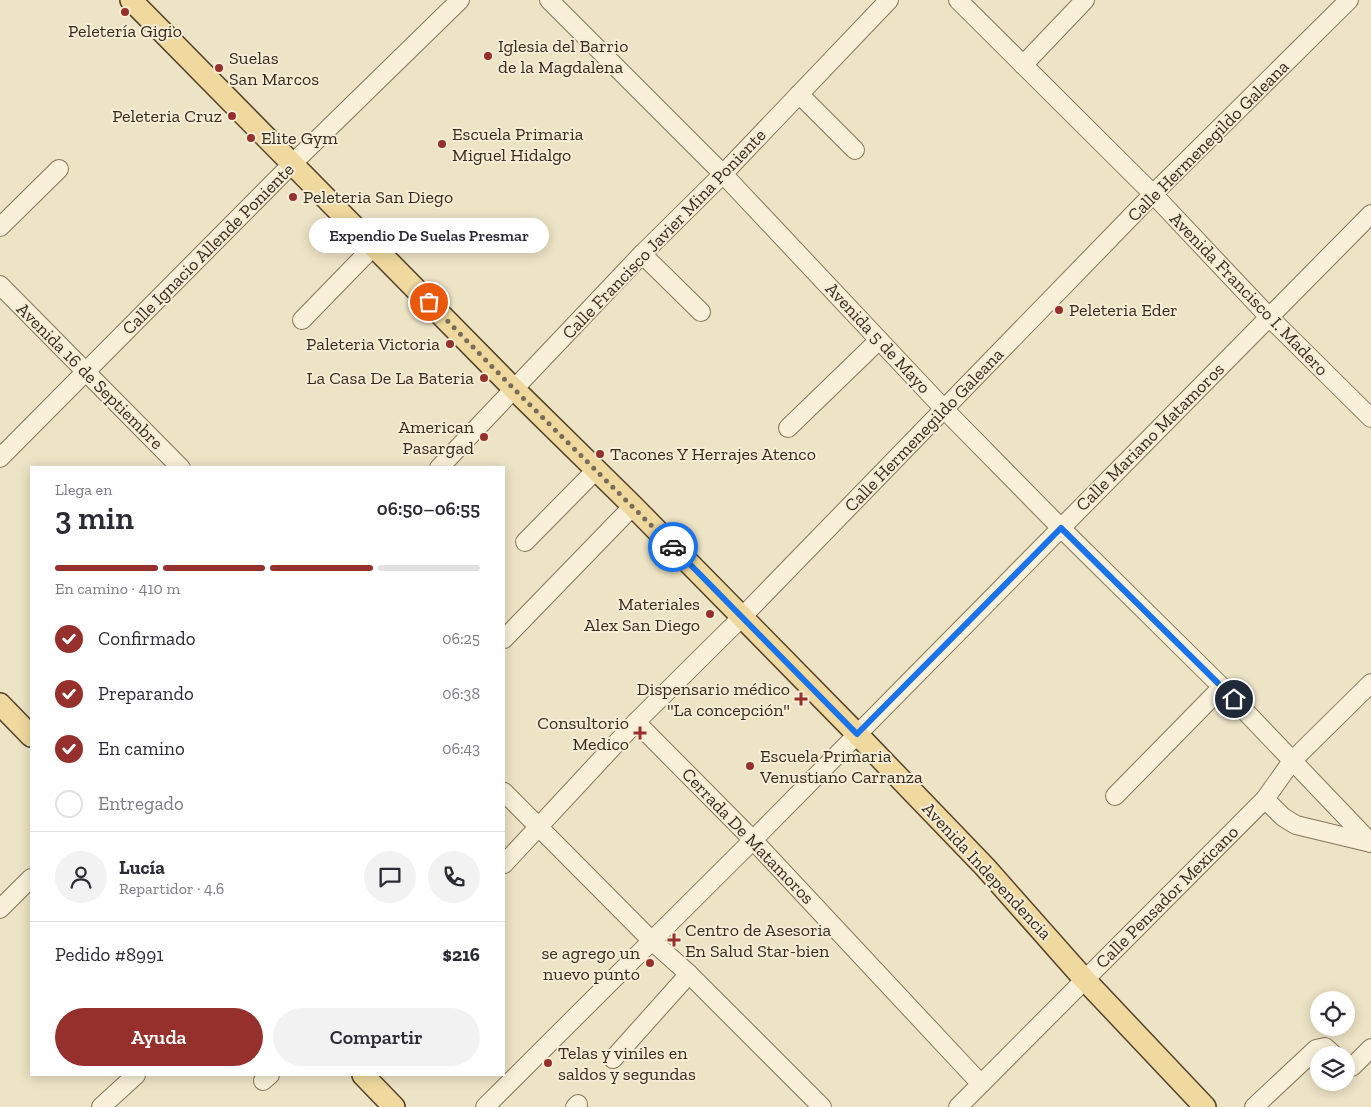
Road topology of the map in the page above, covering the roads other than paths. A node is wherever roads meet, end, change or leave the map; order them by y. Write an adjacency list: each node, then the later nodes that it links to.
1 (131, 0): 11 (main road, Avenida Independencia)
2 (460, 0): 11 (street, Calle Ignacio Allende Poniente)
3 (549, 0): 13 (street, Avenida 5 de Mayo)
4 (889, 0): 9 (street, Calle Francisco Javier Mina Poniente)
5 (958, 0): 8 (street, Avenida Francisco I. Madero)
6 (1085, 0): 8 (street)
7 (1347, 0): 14 (street, Calle Hermenegildo Galeana)
8 (1023, 65): 14 (street, Avenida Francisco I. Madero)
9 (799, 94): 10 (street); 13 (street, Calle Francisco Javier Mina Poniente)
10 (855, 150)
11 (292, 164): 17 (main road, Avenida Independencia); 24 (street, Calle Ignacio Allende Poniente)
12 (59, 169): 16 (street)
13 (722, 174): 18 (street, Calle Francisco Javier Mina Poniente); 23 (street, Avenida 5 de Mayo)
14 (1153, 194): 21 (street, Avenida Francisco I. Madero); 26 (street, Calle Hermenegildo Galeana)
15 (1367, 225): 21 (street, Calle Mariano Matamoros)
16 (0, 227)
17 (374, 246): 22 (street); 25 (main road, Avenida Independencia)
18 (642, 254): 20 (street); 25 (street, Calle Francisco Javier Mina Poniente)
19 (0, 285): 24 (street, Avenida 16 de Septiembre)
20 (701, 312)
21 (1269, 317): 27 (street, Avenida Francisco I. Madero); 34 (street, Calle Mariano Matamoros)
22 (302, 320)
23 (880, 340): 26 (street, Avenida 5 de Mayo); 28 (street)
24 (86, 372): 29 (street, Calle Ignacio Allende Poniente); 30 (street, Avenida 16 de Septiembre)
25 (514, 389): 31 (street, Calle Francisco Javier Mina Poniente); 32 (main road, Avenida Independencia)
26 (945, 410): 34 (street, Avenida 5 de Mayo); 36 (street, Calle Hermenegildo Galeana)
27 (1371, 418)
28 (788, 428)
29 (0, 458)
30 (179, 466)
31 (441, 466)
32 (596, 470): 33 (main road, Avenida Independencia); 35 (street)
33 (633, 506): 36 (main road, Avenida Independencia); 37 (street)
34 (1061, 528): 39 (street, Avenida 5 de Mayo); 42 (street, Calle Mariano Matamoros)
35 (525, 542)
36 (742, 617): 41 (street, Calle Hermenegildo Galeana); 42 (main road, Avenida Independencia)
37 (505, 638)
38 (1371, 682): 44 (street, Calle Pensador Mexicano)
39 (1222, 687): 44 (street, Avenida 5 de Mayo); 46 (street)
40 (0, 704): 43 (main road)
41 (636, 722): 48 (street, Calle Hermenegildo Galeana); 49 (street, Cerrada De Matamoros)
42 (857, 734): 49 (street, Calle Mariano Matamoros); 56 (main road, Avenida Independencia)
43 (30, 735)
44 (1292, 761): 47 (street, Calle Pensador Mexicano); 50 (street, Avenida 5 de Mayo)
45 (505, 793): 48 (street)
46 (1115, 796)
47 (1265, 799): 50 (street); 56 (street, Calle Pensador Mexicano)
48 (538, 827): 51 (street, Calle Hermenegildo Galeana); 54 (street)
49 (753, 840): 54 (street, Calle Mariano Matamoros); 63 (street, Cerrada De Matamoros)
50 (1371, 843)
51 (505, 863)
52 (30, 879): 53 (street)
53 (0, 909)
54 (652, 941): 55 (street); 66 (street, Calle Mariano Matamoros)
55 (689, 974): 59 (street); 67 (street)
56 (1085, 980): 63 (street, Calle Pensador Mexicano); 69 (main road, Avenida Independencia)
57 (1371, 1048): 60 (street)
58 (1310, 1055): 70 (street)
59 (613, 1059)
60 (1355, 1064)
61 (135, 1076): 64 (street)
62 (364, 1076): 65 (main road)
63 (981, 1084): 68 (street, Calle Pensador Mexicano)
64 (101, 1107)
65 (394, 1107)
66 (484, 1107)
67 (822, 1107)
68 (958, 1107)
69 (1205, 1107)
70 (1254, 1107)

